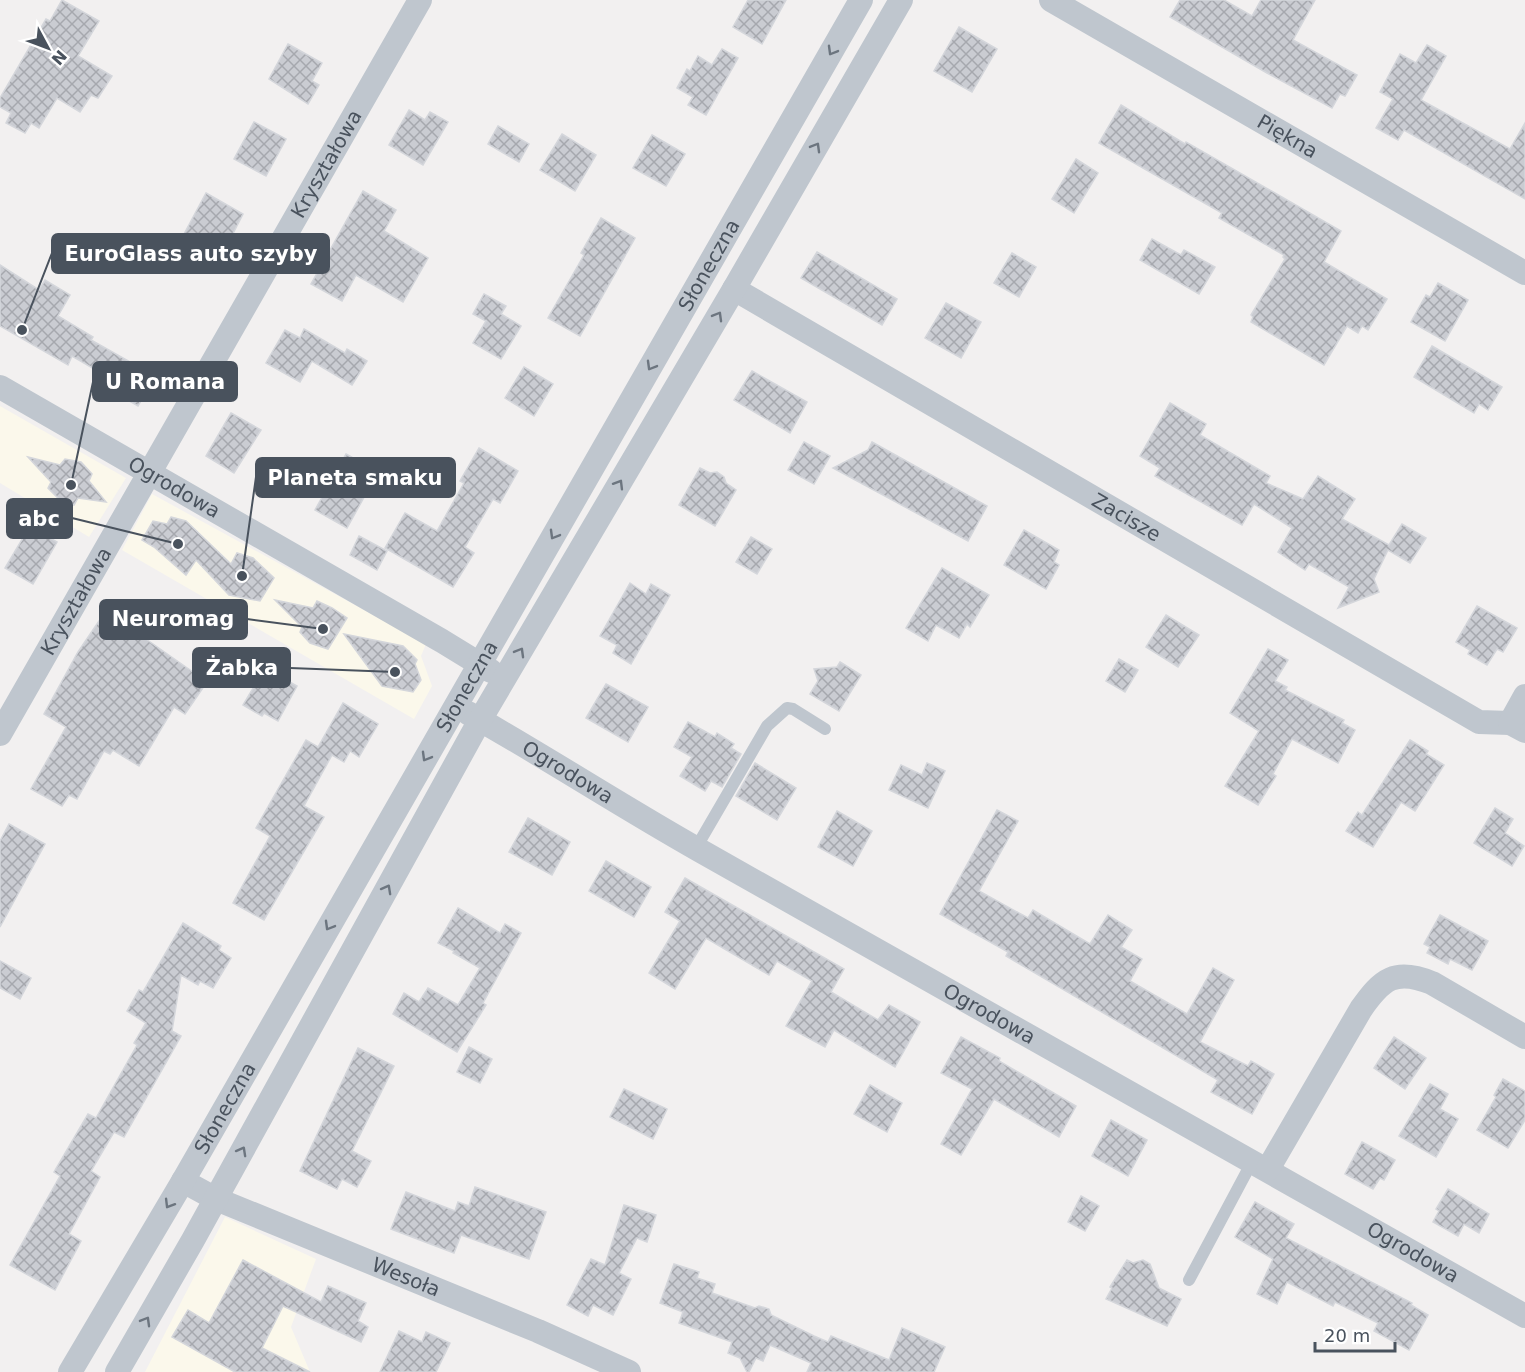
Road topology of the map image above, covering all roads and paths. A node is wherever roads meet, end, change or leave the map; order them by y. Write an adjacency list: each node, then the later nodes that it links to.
1 (420, 0): 8 (street, Kryształowa)
2 (861, 0): 9 (street, Słoneczna, one-way to 9)
3 (900, 0): 6 (street, Słoneczna, one-way to 3)
4 (1051, 0): 5 (street, Piękna)
5 (1525, 273)
6 (734, 289): 10 (street, Słoneczna, one-way to 6); 14 (street, Zacisze)
7 (0, 387): 8 (street, Ogrodowa)
8 (149, 472): 9 (street, Ogrodowa); 16 (street, Kryształowa)
9 (479, 664): 10 (street, Ogrodowa); 12 (street, Słoneczna)
10 (504, 679): 13 (street, Słoneczna)
11 (1525, 696): 14 (street)
12 (455, 706): 13 (street, Ogrodowa); 20 (street, Słoneczna, one-way to 20)
13 (480, 720): 17 (street, Ogrodowa); 21 (street, Słoneczna, one-way to 13)
14 (1518, 727)
15 (825, 729): 17 (lane)
16 (0, 734)
17 (696, 848): 19 (street, Ogrodowa)
18 (1525, 1037): 19 (street)
19 (1260, 1165): 22 (lane); 23 (street, Ogrodowa)
20 (183, 1181): 21 (street, Wesoła); 24 (street, Słoneczna, one-way to 24)
21 (216, 1199): 25 (street, Słoneczna, one-way to 21); 26 (street, Wesoła)
22 (1189, 1280)
23 (1525, 1316)
24 (70, 1372)
25 (117, 1372)
26 (629, 1372)

